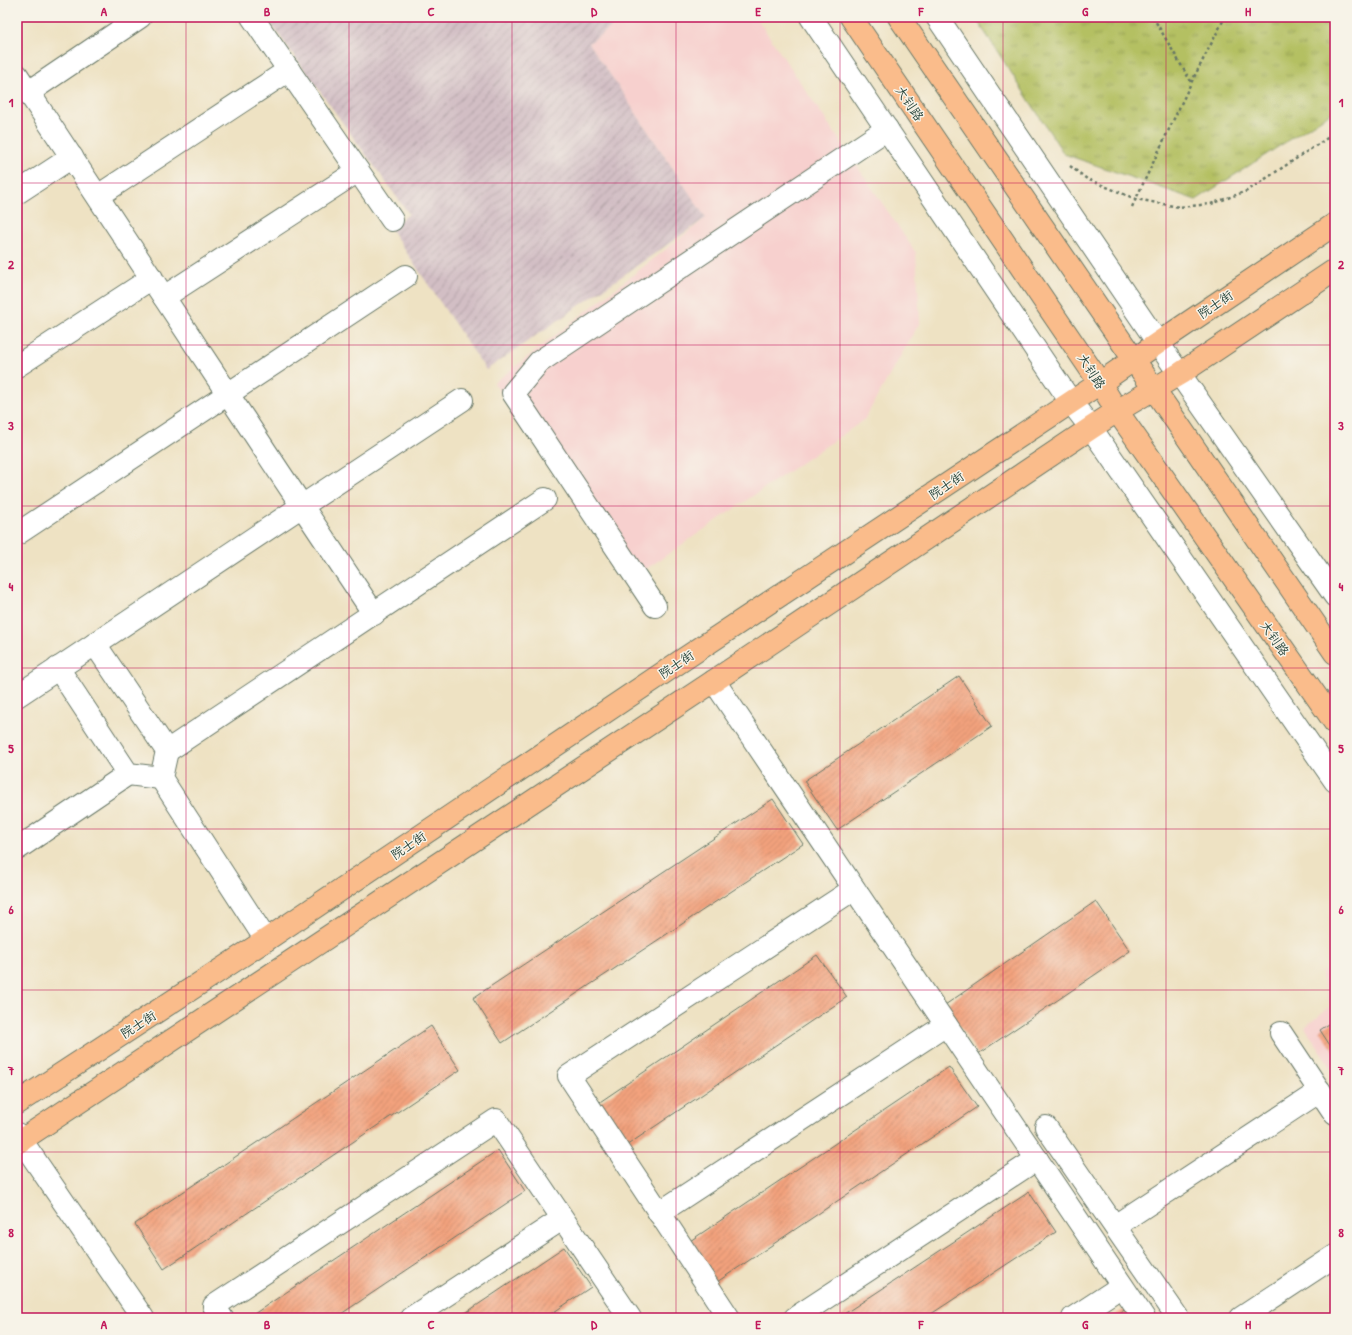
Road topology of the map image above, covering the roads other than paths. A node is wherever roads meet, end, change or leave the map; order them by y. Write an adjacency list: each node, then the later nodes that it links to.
1 (140, 17): 8 (street)
2 (252, 17): 7 (street)
3 (811, 17): 9 (street)
4 (851, 17): 24 (main road, 大钊路)
5 (898, 17): 21 (main road)
6 (937, 17): 20 (street)
7 (289, 70): 11 (street); 13 (street)
8 (23, 84): 10 (street)
9 (887, 129): 28 (street); 35 (street)
10 (72, 157): 12 (street); 13 (street)
11 (358, 171): 14 (street); 19 (street)
12 (17, 193)
13 (98, 196): 18 (street)
14 (392, 220)
15 (1335, 224): 20 (main road, 院士街)
16 (1335, 270): 23 (main road)
17 (406, 276): 26 (street)
18 (152, 278): 19 (street); 22 (street)
19 (164, 297): 26 (street)
20 (1158, 343): 21 (main road, 院士街); 23 (street)
21 (1133, 360): 24 (main road, 院士街); 25 (main road)
22 (17, 366)
23 (1181, 374): 25 (main road); 34 (street)
24 (1100, 383): 28 (main road, 院士街); 29 (main road, 大钊路)
25 (1154, 389): 29 (main road); 38 (main road)
26 (228, 395): 32 (street); 33 (street)
27 (462, 400): 32 (street)
28 (1071, 402): 30 (street); 49 (main road, 院士街)
29 (1117, 411): 30 (main road); 42 (main road, 大钊路)
30 (1092, 428): 40 (main road); 46 (street)
31 (545, 499): 36 (street)
32 (302, 506): 36 (street); 37 (street)
33 (17, 534)
34 (1335, 596)
35 (654, 606)
36 (374, 614): 43 (street)
37 (95, 644): 39 (street); 43 (street)
38 (1335, 653)
39 (58, 668): 41 (street); 44 (street)
40 (714, 681): 48 (street); 56 (main road)
41 (17, 696)
42 (1335, 723)
43 (167, 751): 45 (street)
44 (128, 774): 45 (street); 47 (street)
45 (161, 778): 49 (street)
46 (1335, 781)
47 (17, 849)
48 (854, 889): 50 (street); 58 (street)
49 (266, 940): 53 (main road, 院士街)
50 (946, 1025): 57 (street); 58 (street)
51 (1281, 1033): 52 (street)
52 (1320, 1091): 54 (street); 60 (street)
53 (17, 1103)
54 (1335, 1114)
55 (1046, 1127): 60 (street)
56 (18, 1139): 63 (street)
57 (1037, 1160): 62 (street); 68 (street)
58 (659, 1213): 67 (street)
59 (562, 1219): 64 (street); 65 (street); 66 (street)
60 (1115, 1226): 71 (street)
61 (1335, 1256): 72 (street)
62 (1122, 1286): 69 (street); 70 (street)
63 (143, 1318)
64 (222, 1318)
65 (411, 1318)
66 (630, 1318)
67 (729, 1318)
68 (795, 1318)
69 (1074, 1318)
70 (1144, 1318)
71 (1178, 1318)
72 (1241, 1318)

